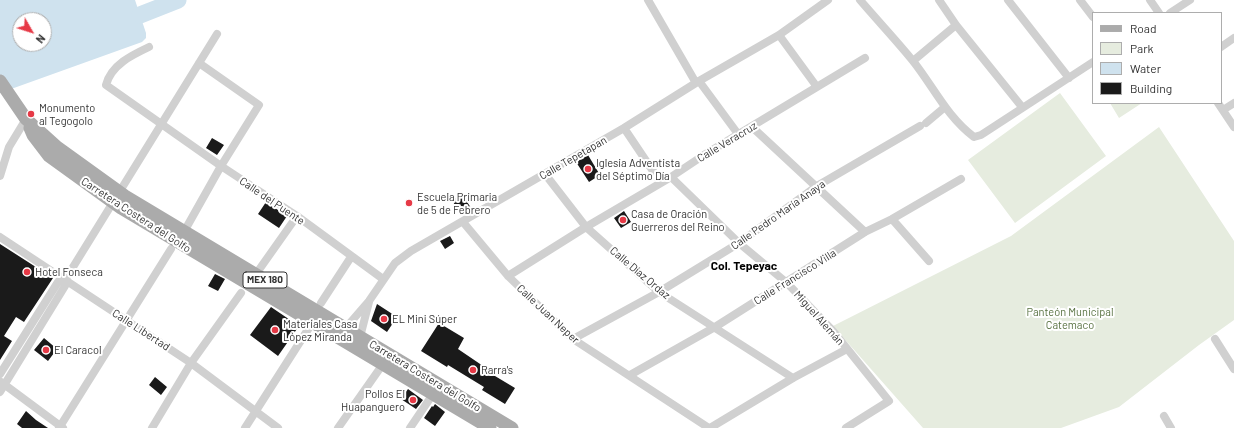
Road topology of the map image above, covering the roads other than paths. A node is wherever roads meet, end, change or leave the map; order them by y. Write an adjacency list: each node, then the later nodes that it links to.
1 (648, 0): 24 (street)
2 (828, 0): 14 (street, Calle Tepetapan)
3 (860, 0): 19 (street)
4 (939, 0): 12 (street)
5 (1008, 0): 22 (street)
6 (1080, 0): 11 (street)
7 (1150, 0): 9 (street)
8 (1190, 0): 10 (street)
9 (1158, 12)
10 (1172, 12)
11 (1092, 16)
12 (956, 25): 19 (street); 29 (street)
13 (217, 34): 20 (street)
14 (779, 34): 24 (street, Calle Tepetapan); 25 (street)
15 (1234, 38): 16 (street)
16 (1222, 46)
17 (149, 47): 31 (street, Calle del Puente)
18 (865, 58): 25 (street, Calle Veracruz)
19 (913, 61): 28 (street)
20 (199, 63): 31 (street); 36 (street)
21 (1092, 63): 22 (street)
22 (1069, 78): 29 (street)
23 (0, 81): 30 (main road, Carretera Costera del Golfo)
24 (698, 82): 34 (street, Calle Tepetapan); 35 (street)
25 (817, 87): 33 (street, Calle Veracruz)
26 (1234, 103): 27 (street)
27 (1221, 106): 32 (street)
28 (945, 107): 29 (street); 42 (street, Calle Pedro María Anaya)
29 (1022, 107)
30 (26, 119): 38 (street); 43 (main road, Carretera Costera del Golfo / MEX 180)
31 (161, 123): 36 (street, Calle del Puente); 43 (street)
32 (1234, 126)
33 (752, 127): 35 (street, Calle Veracruz); 42 (street)
34 (624, 128): 37 (street, Calle Tepetapan); 41 (street)
35 (738, 134): 39 (street, Calle Veracruz)
36 (221, 166): 44 (street, Calle del Puente); 48 (street)
37 (545, 174): 46 (street, Calle Tepetapan); 47 (street, Calle Díaz Ordaz)
38 (0, 176)
39 (671, 177): 41 (street, Calle Veracruz); 51 (street, Miguel Alemán)
40 (961, 179): 45 (street, Calle Francisco Villa)
41 (661, 183): 47 (street, Calle Veracruz)
42 (817, 186): 49 (street); 51 (street, Calle Pedro María Anaya)
43 (117, 197): 48 (main road, Carretera Costera del Golfo / MEX 180); 58 (street); 62 (main road, Carretera Costera del Golfo / MEX 180)
44 (297, 216): 53 (street, Calle del Puente); 55 (street)
45 (892, 219): 49 (street, Calle Francisco Villa); 54 (street)
46 (463, 222): 56 (street, Calle Juan Neper); 57 (street, Calle Tepetapan)
47 (586, 227): 56 (street, Calle Veracruz); 60 (street, Calle Díaz Ordaz)
48 (184, 230): 55 (main road, Carretera Costera del Golfo / MEX 180)
49 (865, 232): 59 (street, Calle Francisco Villa)
50 (0, 237): 58 (street, Calle Libertad)
51 (739, 243): 59 (street, Miguel Alemán); 60 (street, Calle Pedro María Anaya)
52 (171, 249): 65 (street)
53 (351, 257): 57 (street, Calle del Puente); 64 (street)
54 (929, 261)
55 (256, 274): 62 (main road, Carretera Costera del Golfo / MEX 180)
56 (508, 276): 69 (street, Calle Juan Neper)
57 (383, 279): 63 (street, Calle Tepetapan)
58 (65, 280): 65 (street, Calle Libertad); 75 (street); 78 (street)
59 (787, 283): 66 (street, Calle Francisco Villa); 71 (street, Miguel Alemán)
60 (659, 292): 66 (street, Calle Díaz Ordaz); 69 (street, Calle Pedro María Anaya)
61 (241, 293): 72 (street)
62 (284, 299): 64 (main road, Carretera Costera del Golfo / MEX 180)
63 (369, 301): 67 (street, Calle Tepetapan); 70 (street)
64 (317, 313): 67 (main road, Carretera Costera del Golfo / MEX 180); 80 (street)
65 (126, 320): 72 (street, Calle Libertad); 82 (street)
66 (715, 327): 76 (street, Calle Francisco Villa); 77 (street, Calle Díaz Ordaz)
67 (342, 333): 70 (main road, Carretera Costera del Golfo / MEX 180)
68 (1215, 339): 74 (street)
69 (573, 340): 76 (street, Calle Juan Neper)
70 (358, 343): 73 (main road, Carretera Costera del Golfo / MEX 180); 89 (main road, Carretera Costera del Golfo / MEX 180)
71 (847, 349): 77 (street); 91 (street, Miguel Alemán)
72 (191, 363): 80 (street, Calle Libertad); 83 (street)
73 (383, 364): 79 (main road, Carretera Costera del Golfo / MEX 180); 86 (street)
74 (1234, 369)
75 (0, 374)
76 (630, 375): 90 (street, Calle Juan Neper)
77 (793, 378): 90 (street)
78 (1, 386): 82 (street)
79 (433, 394): 87 (street); 88 (main road, Carretera Costera del Golfo / MEX 180)
80 (256, 412): 84 (street); 85 (street, Calle Libertad)
81 (1164, 416): 92 (street)
82 (61, 427)
83 (152, 428)
84 (245, 428)
85 (278, 428)
86 (338, 428)
87 (410, 428)
88 (490, 428)
89 (512, 428)
90 (710, 428)
91 (846, 428)
92 (1171, 428)

